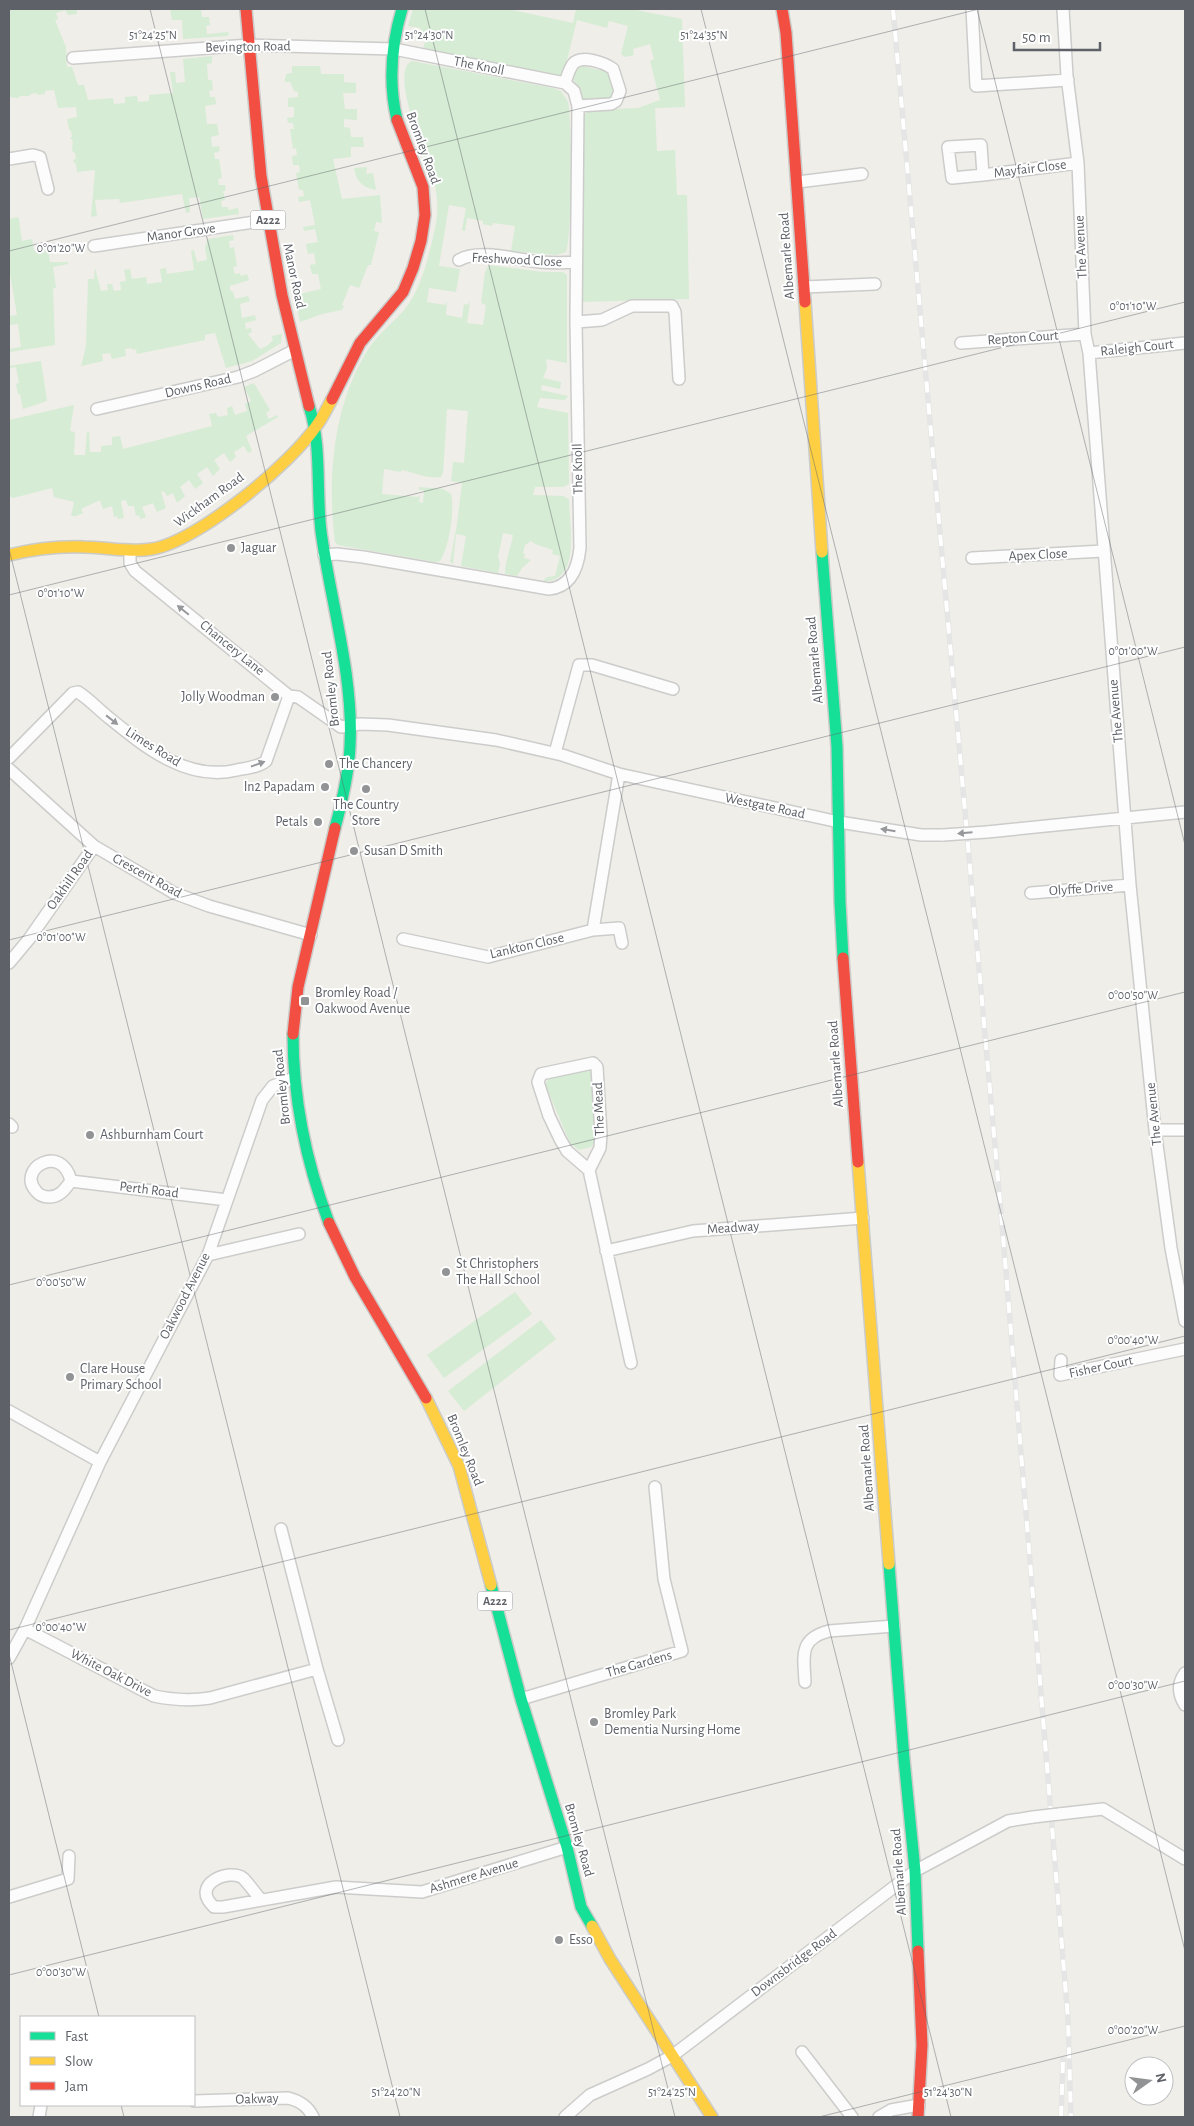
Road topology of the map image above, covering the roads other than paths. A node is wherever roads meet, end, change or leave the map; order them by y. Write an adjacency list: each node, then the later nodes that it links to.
1 (246, 9): 6 (main road, Manor Road / A222)
2 (402, 9): 7 (main road, Bromley Road)
3 (782, 9): 16 (main road, Albemarle Road)
4 (972, 9): 9 (street)
5 (1062, 9): 9 (street, The Avenue)
6 (249, 45): 7 (street, Bevington Road); 8 (street, Bevington Road); 18 (main road, Manor Road / A222)
7 (394, 49): 10 (street, The Knoll); 32 (main road, Bromley Road)
8 (73, 58)
9 (1068, 80): 13 (street, The Avenue)
10 (565, 83): 11 (street, The Knoll); 11 (street)
11 (578, 106): 21 (street, The Knoll)
12 (9, 159): 17 (street)
13 (1078, 163): 15 (street, Mayfair Close); 25 (street, The Avenue)
14 (862, 174): 16 (street)
15 (983, 175)
16 (798, 182): 23 (main road, Albemarle Road)
17 (48, 189)
18 (268, 220): 19 (street, Manor Grove); 28 (main road, Manor Road / A222)
19 (94, 246)
20 (459, 260): 21 (street, Freshwood Close)
21 (576, 262): 24 (street, The Knoll)
22 (875, 284): 23 (street)
23 (804, 287): 47 (main road, Albemarle Road)
24 (576, 322): 30 (street); 36 (street, The Knoll)
25 (1085, 334): 26 (street, Repton Court); 29 (street, The Avenue)
26 (961, 342)
27 (1185, 343): 29 (street, Raleigh Court)
28 (295, 350): 31 (street, Downs Road); 32 (main road, Manor Road / A222)
29 (1089, 353): 34 (street, The Avenue)
30 (679, 379)
31 (97, 409)
32 (316, 427): 33 (main road, Wickham Road); 36 (main road, Bromley Road / A222)
33 (130, 551): 35 (main road, Wickham Road); 39 (street, Chancery Lane, one-way to 33)
34 (1103, 551): 37 (street, Apex Close); 46 (street, The Avenue)
35 (9, 555)
36 (324, 555): 40 (main road, Bromley Road / A222)
37 (972, 558)
38 (673, 689): 41 (street)
39 (289, 696): 40 (street, Chancery Lane); 42 (street, Limes Road, one-way to 39)
40 (350, 726): 41 (street, Westgate Road); 52 (main road, Bromley Road / A222)
41 (555, 753): 44 (street, Westgate Road)
42 (9, 758)
43 (9, 769): 48 (street, Crescent Road)
44 (619, 774): 47 (street, Westgate Road); 51 (street)
45 (1185, 812): 46 (street, Westgate Road)
46 (1126, 817): 47 (street, Westgate Road, one-way to 47, bridge); 49 (street, The Avenue)
47 (838, 822): 62 (main road, Albemarle Road)
48 (94, 846): 52 (street, Crescent Road); 55 (street, Oakhill Road)
49 (1130, 885): 50 (street, Olyffe Drive); 57 (street, The Avenue)
50 (1031, 893)
51 (593, 930): 53 (street, Lankton Close); 54 (street, Lankton Close)
52 (311, 936): 56 (main road, Bromley Road / A222)
53 (403, 939)
54 (622, 943)
55 (9, 962)
56 (294, 1078): 61 (street, Oakwood Avenue); 80 (main road, Bromley Road / A222)
57 (1155, 1130): 58 (street); 66 (street, The Avenue)
58 (1185, 1130)
59 (589, 1170): 59 (street, The Mead); 64 (street)
60 (70, 1182): 61 (street, Perth Road)
61 (227, 1200): 65 (street, Oakwood Avenue)
62 (863, 1218): 64 (street, Meadway); 74 (main road, Albemarle Road)
63 (299, 1234): 65 (street)
64 (606, 1252): 69 (street)
65 (208, 1255): 71 (street, Oakwood Avenue)
66 (1185, 1321)
67 (1185, 1349): 68 (street, Fisher Court)
68 (1061, 1360)
69 (630, 1363)
70 (9, 1411): 71 (street)
71 (100, 1462): 75 (street, Oakwood Avenue)
72 (655, 1486): 80 (street, The Gardens)
73 (281, 1529): 77 (street)
74 (894, 1626): 79 (street); 86 (main road, Albemarle Road)
75 (25, 1629): 76 (street, Oakwood Avenue); 77 (street, White Oak Drive)
76 (9, 1658)
77 (318, 1669): 82 (street)
78 (1185, 1673): 81 (street)
79 (805, 1682)
80 (520, 1698): 83 (main road, Bromley Road / A222)
81 (1185, 1705)
82 (338, 1740)
83 (567, 1847): 88 (street, Ashmere Avenue); 90 (main road, Bromley Road / A222)
84 (70, 1856): 87 (street)
85 (1185, 1859): 86 (street, Downsbridge Road, bridge)
86 (916, 1871): 90 (street, Downsbridge Road); 92 (main road, Albemarle Road)
87 (9, 1897)
88 (261, 1900)
89 (802, 2052): 96 (street)
90 (672, 2056): 94 (street, Downsbridge Road); 95 (main road, Bromley Road / A222)
91 (195, 2101): 93 (street, Oakway)
92 (918, 2111): 97 (street)
93 (313, 2117)
94 (565, 2117)
95 (712, 2117)
96 (852, 2117)
97 (879, 2117)

